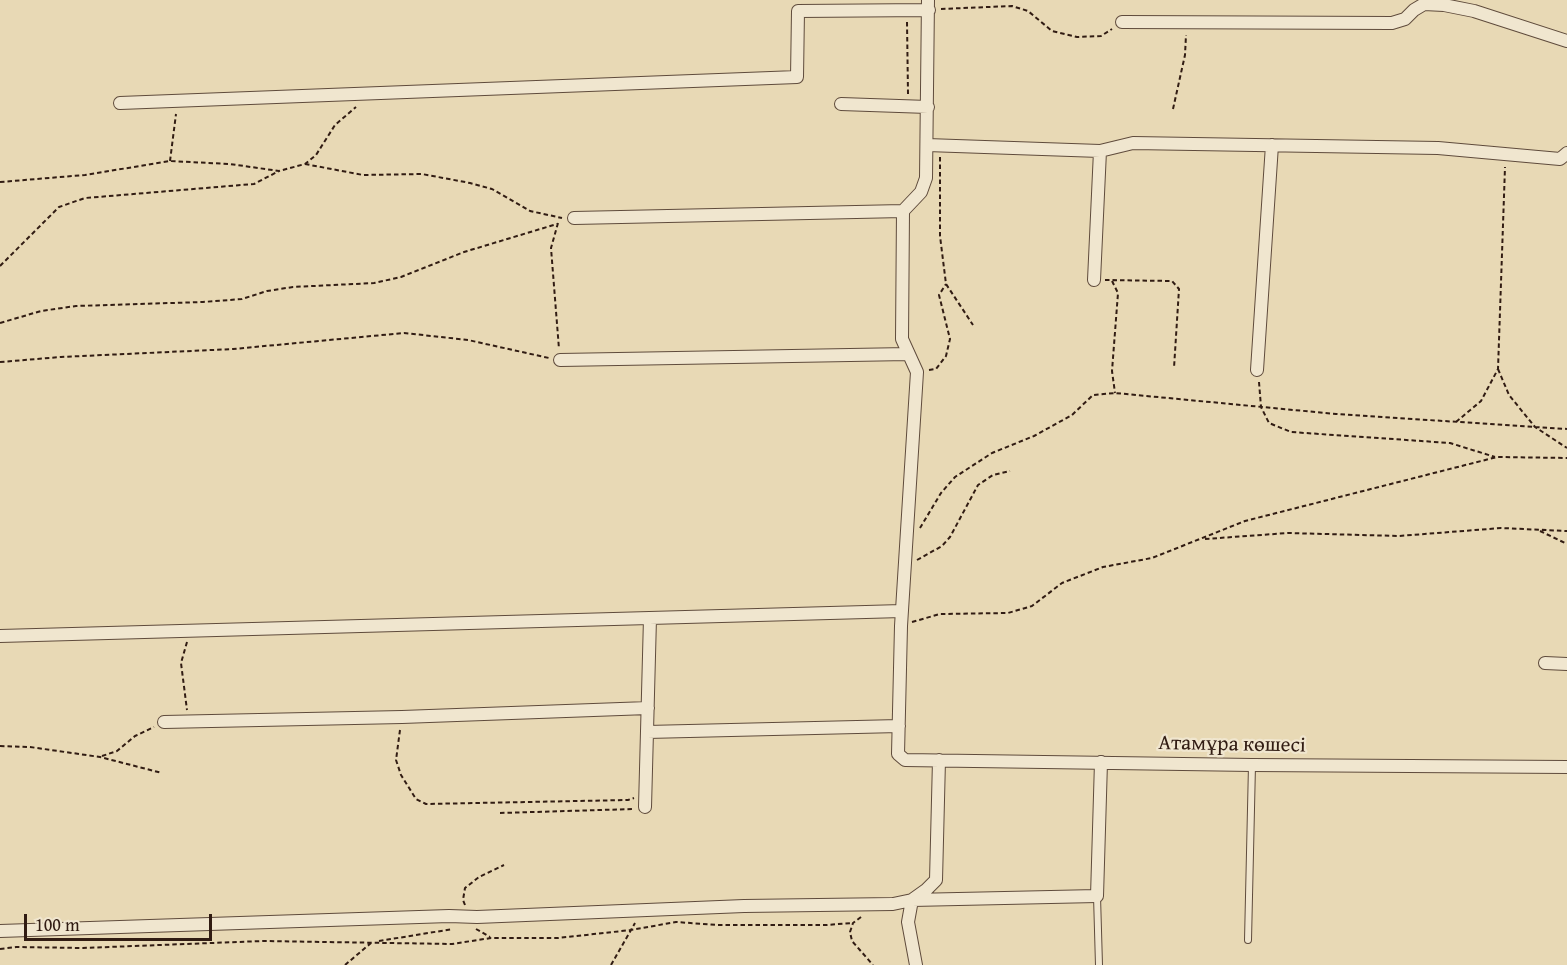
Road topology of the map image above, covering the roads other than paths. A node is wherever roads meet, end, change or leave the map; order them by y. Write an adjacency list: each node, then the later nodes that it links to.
1 (798, 5): 2 (street); 5 (street)
2 (928, 5): 7 (street)
3 (1122, 22): 4 (street)
4 (1567, 41)
5 (120, 103)
6 (841, 104): 7 (street)
7 (928, 107): 8 (street)
8 (934, 145): 10 (street); 12 (street)
9 (1272, 145): 10 (street); 11 (street); 17 (street)
10 (1100, 151): 14 (street)
11 (1567, 153)
12 (903, 211): 13 (street); 15 (street)
13 (574, 218)
14 (1094, 280)
15 (908, 354): 16 (street); 18 (street)
16 (560, 360)
17 (1257, 370)
18 (902, 611): 19 (street); 25 (street)
19 (650, 618): 20 (street); 23 (street)
20 (0, 636)
21 (1545, 663): 22 (street)
22 (1567, 664)
23 (648, 708): 24 (street); 26 (street)
24 (165, 722)
25 (898, 726): 26 (street); 27 (street, Атамұра көшесі)
26 (647, 732): 31 (street)
27 (939, 760): 28 (street, Атамұра көшесі); 33 (street)
28 (1101, 762): 29 (street, Атамұра көшесі); 32 (street)
29 (1252, 765): 30 (street, Атамұра көшесі); 35 (lane)
30 (1567, 766)
31 (646, 801)
32 (1097, 896): 33 (street); 37 (lane)
33 (912, 900): 34 (street); 36 (street)
34 (0, 931)
35 (1248, 940)
36 (916, 965)
37 (1099, 965)

